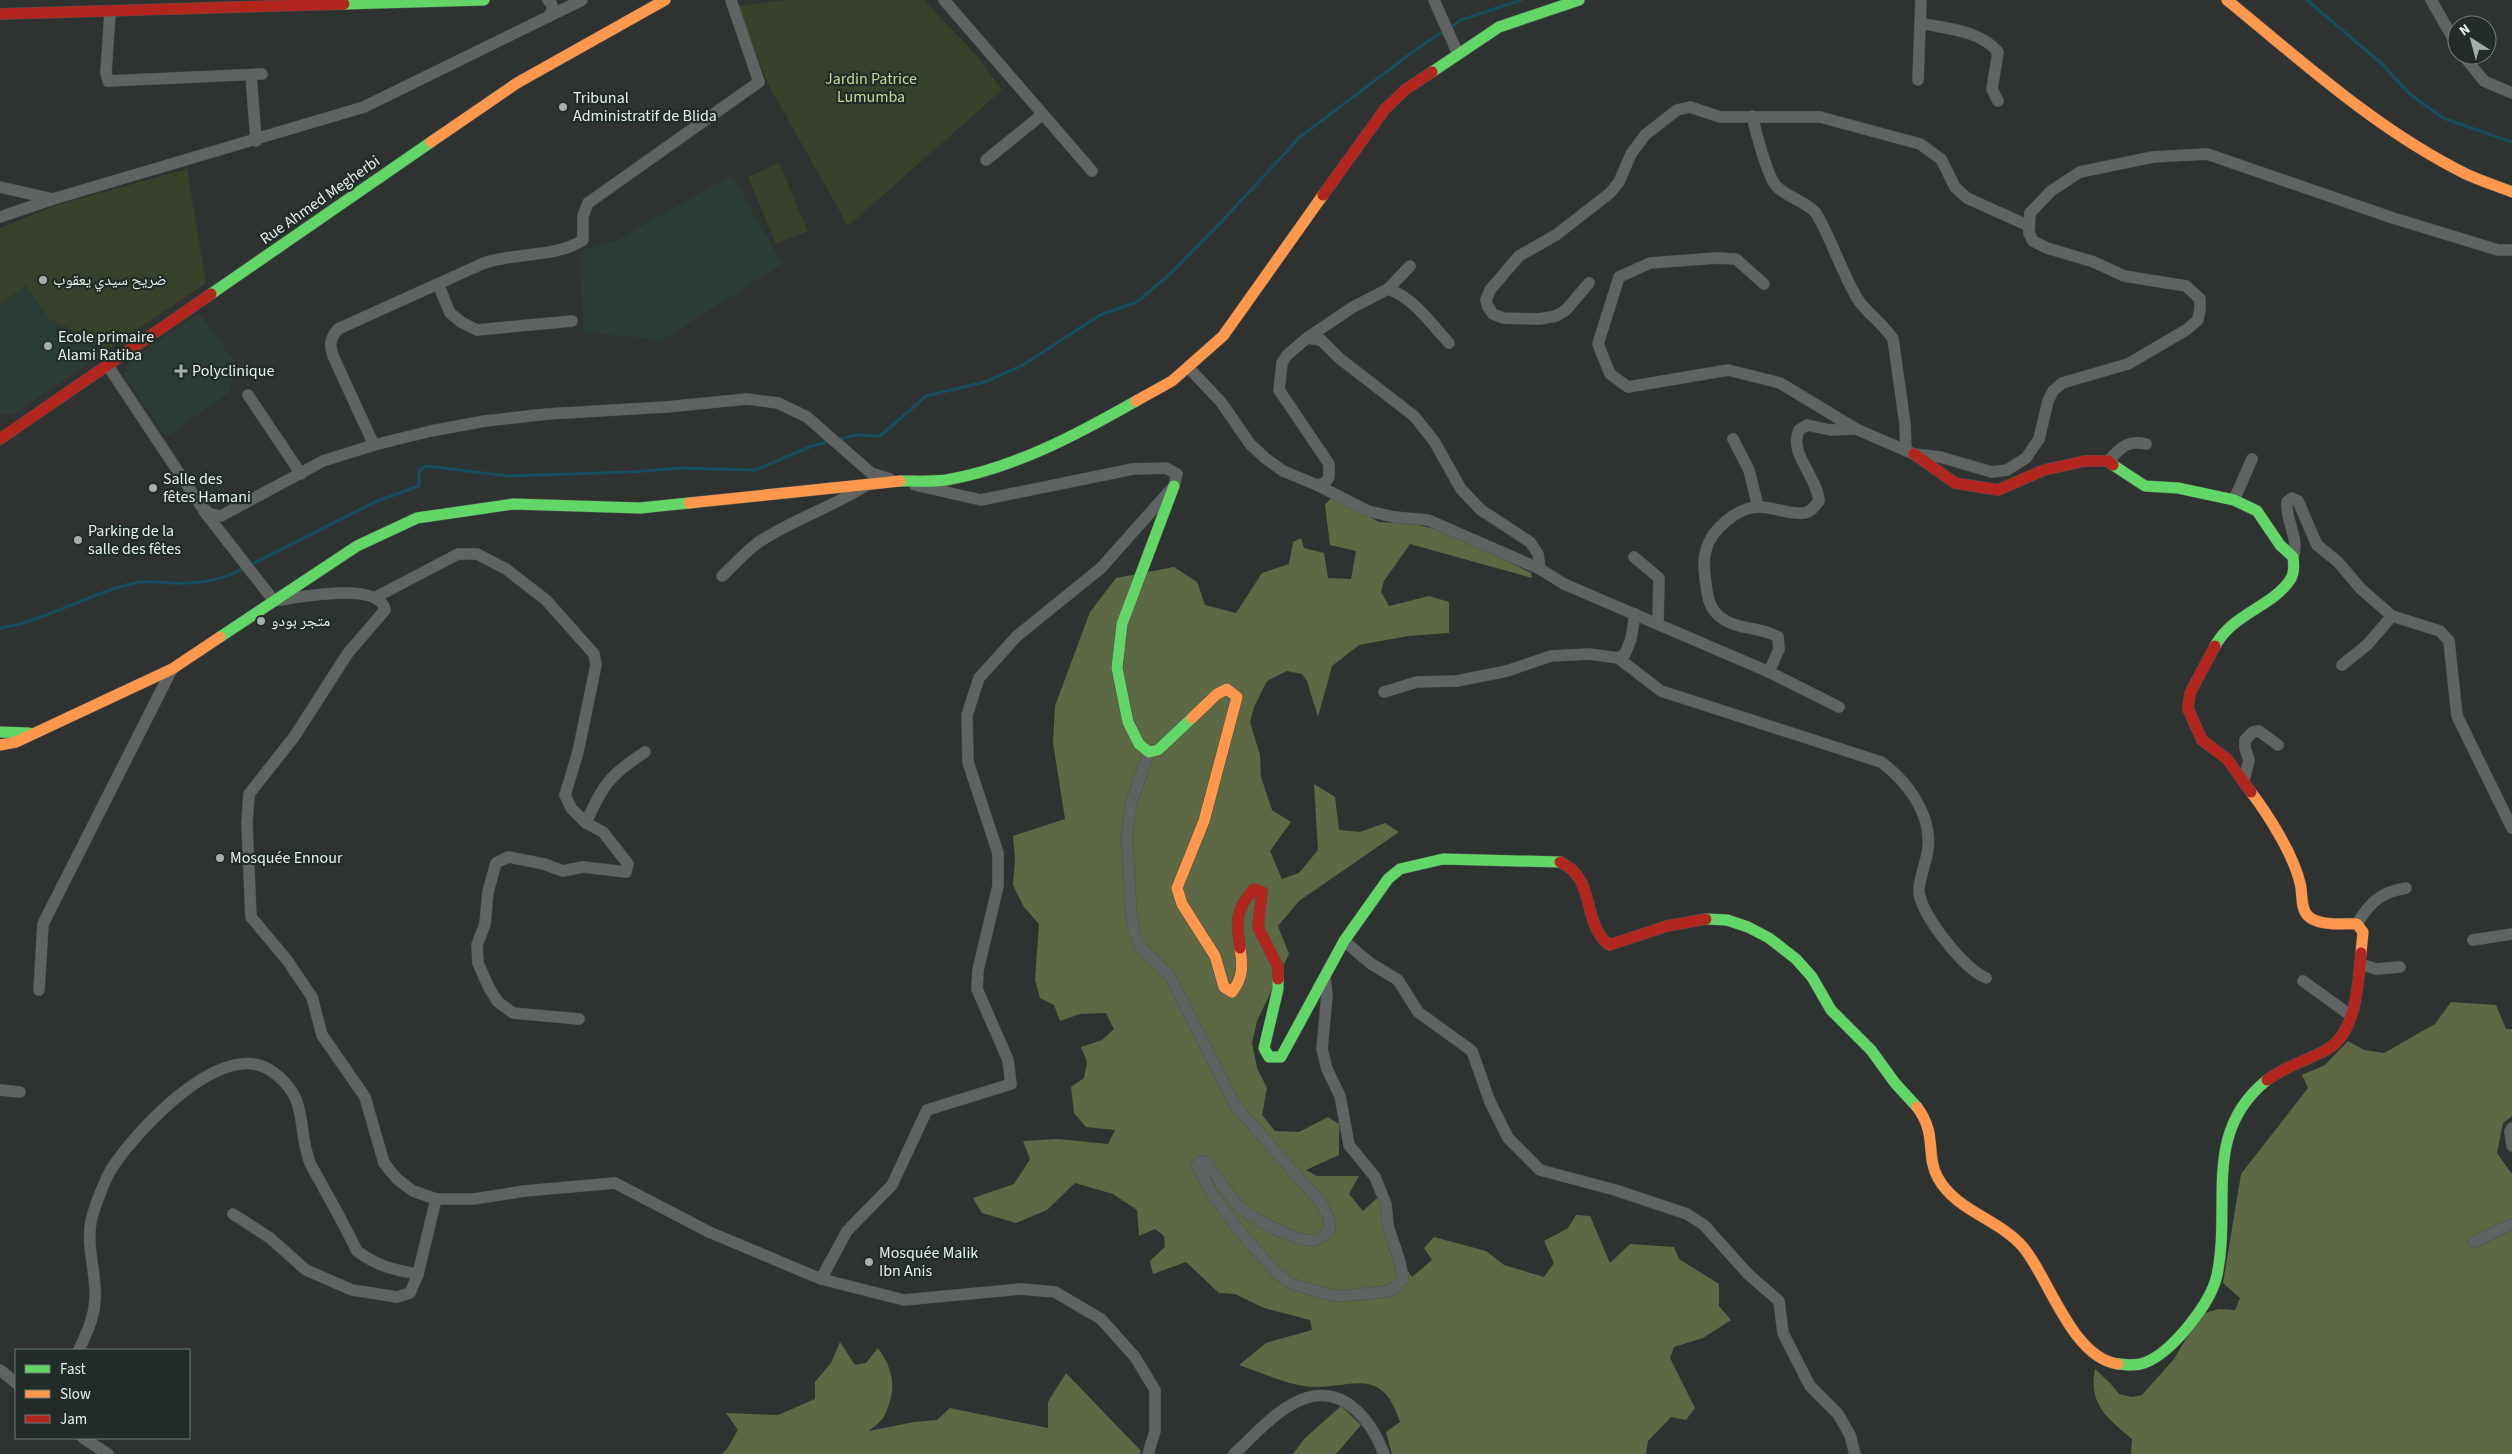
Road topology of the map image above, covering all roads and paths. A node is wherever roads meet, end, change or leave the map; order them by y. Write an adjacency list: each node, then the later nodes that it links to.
1 (484, 0): 12 (street)
2 (548, 0): 14 (street)
3 (582, 0): 14 (street)
4 (665, 0): 41 (street, Rue Ahmed Megherbi)
5 (731, 0): 35 (street)
6 (944, 0): 22 (street)
7 (1434, 0): 17 (street)
8 (1579, 0): 17 (street)
9 (1921, 0): 15 (street)
10 (2227, 0): 28 (street)
11 (2431, 0): 16 (street)
12 (110, 13): 13 (street); 24 (street)
13 (0, 14)
14 (548, 17): 24 (street)
15 (1920, 24): 19 (street); 21 (street)
16 (2447, 28)
17 (1458, 54): 42 (street)
18 (2471, 65): 20 (street)
19 (1918, 80)
20 (2512, 93)
21 (1998, 101)
22 (1043, 114): 25 (street); 26 (street)
23 (1752, 116): 31 (street); 34 (street); 51 (street)
24 (256, 141): 29 (street)
25 (986, 160)
26 (1092, 171)
27 (0, 187): 29 (street)
28 (2512, 192)
29 (53, 199): 30 (street)
30 (0, 217)
31 (2029, 226): 32 (street); 51 (street)
32 (2512, 250)
33 (1410, 266): 37 (street)
34 (1589, 283)
35 (438, 284): 38 (street); 49 (street)
36 (1764, 284): 44 (street)
37 (1388, 289): 39 (street); 40 (street)
38 (572, 321)
39 (1307, 338): 57 (street); 64 (street)
40 (1449, 343)
41 (108, 366): 46 (street, Rue Ahmed Megherbi); 60 (street)
42 (1188, 367): 56 (street); 57 (street)
43 (248, 395): 54 (street)
44 (1856, 428): 51 (street); 61 (street)
45 (0, 430): 46 (street)
46 (13, 430): 47 (street, Rue Ahmed Megherbi)
47 (0, 439)
48 (1733, 439): 61 (street)
49 (374, 444): 54 (street); 55 (street)
50 (2146, 444): 53 (street)
51 (1910, 452): 53 (street)
52 (2252, 459): 59 (street)
53 (2108, 461): 59 (street)
54 (301, 474): 60 (street)
55 (869, 479): 56 (street); 65 (street); 67 (street)
56 (898, 481): 58 (street)
57 (1317, 485): 64 (street)
58 (1174, 486): 82 (street); 108 (street)
59 (2234, 500): 63 (street)
60 (201, 506): 67 (street)
61 (1758, 506): 74 (street)
62 (1634, 557): 70 (street)
63 (2293, 557): 69 (street); 83 (street)
64 (1540, 569): 68 (street)
65 (722, 576)
66 (376, 597): 67 (street); 84 (street); 103 (street)
67 (274, 601): 73 (street)
68 (1636, 614): 70 (street); 71 (street)
69 (2392, 616): 72 (street); 85 (street)
70 (1658, 623): 74 (street)
71 (1618, 658): 75 (street); 94 (street)
72 (2342, 666)
73 (172, 668): 78 (street); 96 (street)
74 (1769, 672): 76 (street)
75 (1384, 692)
76 (1839, 706)
77 (0, 732): 78 (street)
78 (31, 734): 79 (street)
79 (0, 745)
80 (2278, 745): 83 (street)
81 (645, 752): 84 (street)
82 (1149, 752): 93 (street); 93 (street)
83 (2244, 780): 87 (street)
84 (586, 823): 98 (street)
85 (2512, 828)
86 (2406, 888): 87 (street)
87 (2357, 924): 91 (street)
88 (2512, 934): 89 (street)
89 (2473, 940)
90 (1344, 941): 93 (street); 97 (street); 115 (street)
91 (2360, 964): 92 (street); 97 (street)
92 (2400, 967)
93 (1325, 978)
94 (1986, 978)
95 (2303, 981): 97 (street)
96 (39, 990)
97 (2350, 1015)
98 (579, 1019)
99 (0, 1090): 100 (street)
100 (20, 1092)
101 (2512, 1128): 102 (street)
102 (2512, 1146)
103 (436, 1199): 107 (street); 108 (street)
104 (233, 1214): 107 (street)
105 (2512, 1224): 106 (street)
106 (2474, 1242)
107 (418, 1274): 109 (street)
108 (821, 1279): 112 (street)
109 (79, 1349)
110 (85, 1439): 111 (street)
111 (108, 1454)
112 (1148, 1454)
113 (1234, 1454): 114 (street)
114 (1384, 1454)
115 (1855, 1454)

